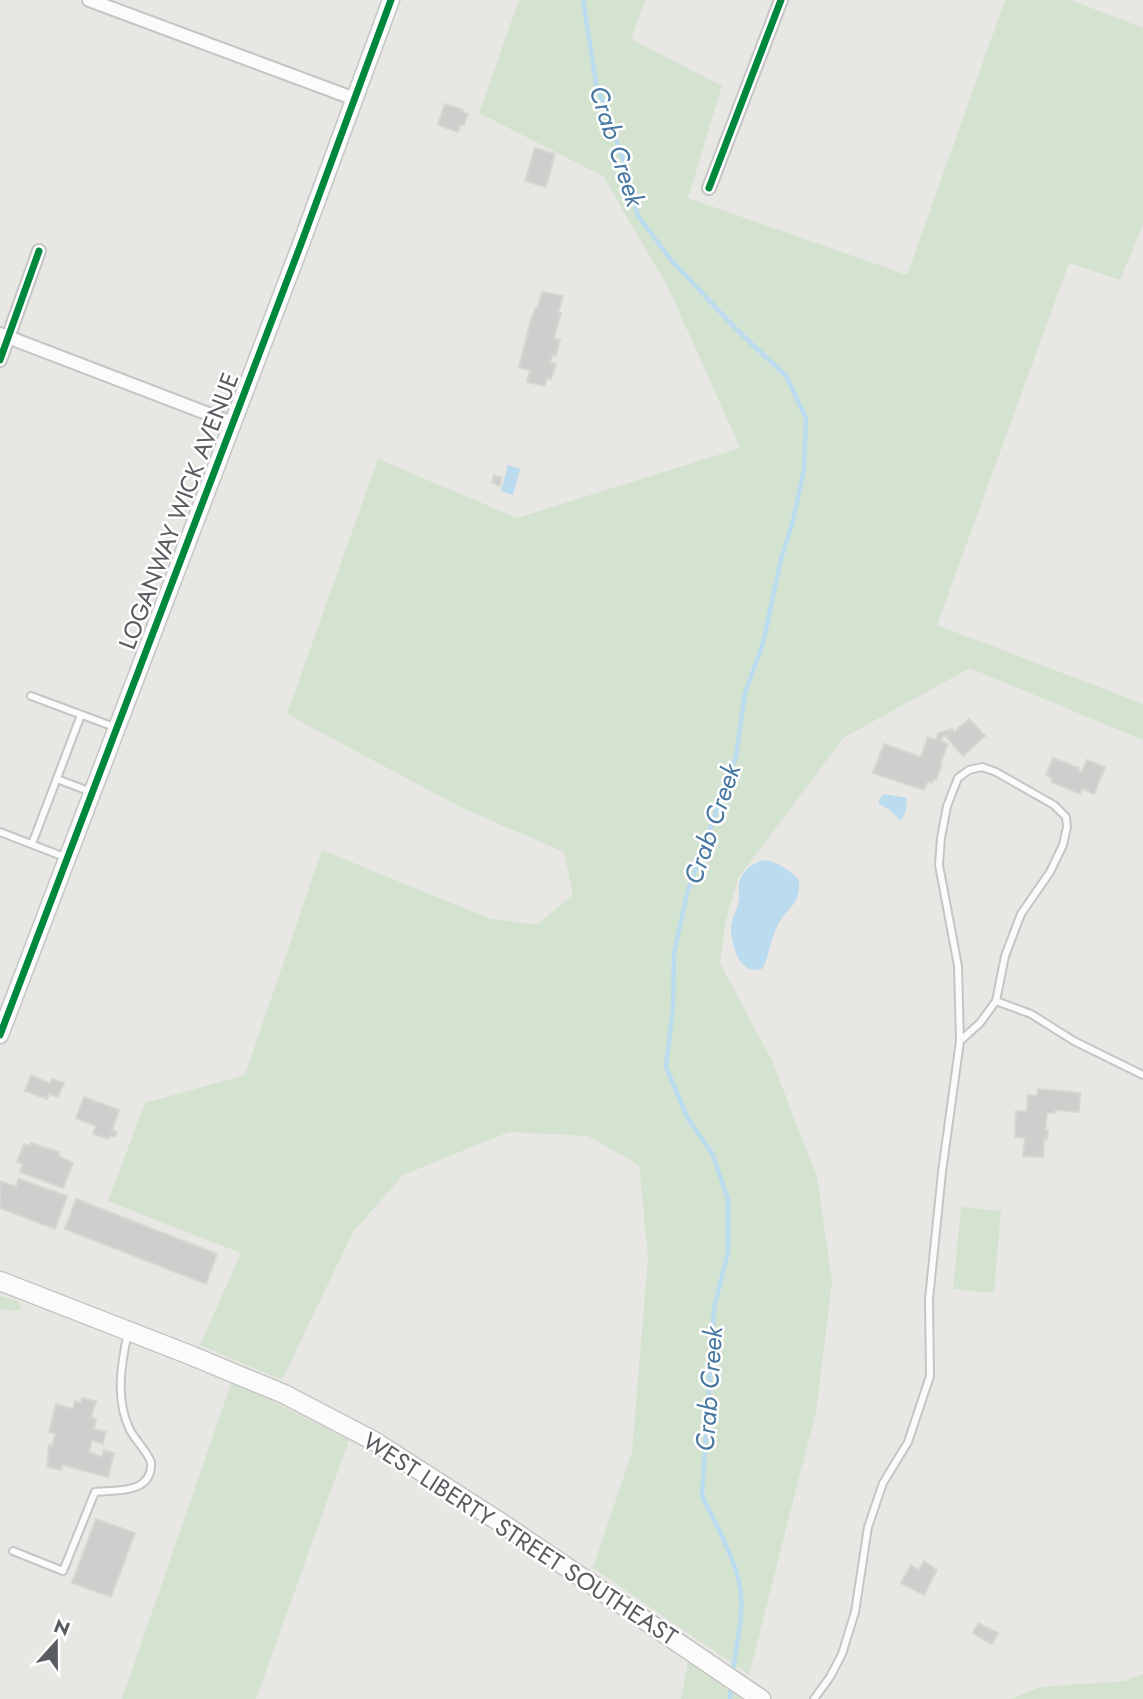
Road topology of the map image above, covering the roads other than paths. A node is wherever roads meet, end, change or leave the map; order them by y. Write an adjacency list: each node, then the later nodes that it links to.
1 (89, 0): 4 (street)
2 (391, 0): 4 (street, LOGANWAY WICK AVENUE)
3 (781, 0): 5 (street)
4 (355, 99): 9 (street, LOGANWAY WICK AVENUE)
5 (709, 188)
6 (39, 251): 7 (street)
7 (4, 336): 8 (street); 9 (street)
8 (0, 360)
9 (232, 423): 12 (street, LOGANWAY WICK AVENUE)
10 (31, 696): 11 (lane)
11 (81, 715): 12 (lane); 13 (lane)
12 (117, 728): 14 (street, LOGANWAY WICK AVENUE)
13 (57, 779): 14 (lane); 16 (lane)
14 (92, 792): 17 (street, LOGANWAY WICK AVENUE)
15 (0, 832): 16 (lane)
16 (32, 844): 17 (lane)
17 (67, 858): 19 (street, LOGANWAY WICK AVENUE)
18 (996, 1001): 20 (lane); 20 (lane); 21 (lane)
19 (1, 1028)
20 (960, 1041): 26 (lane)
21 (1143, 1075)
22 (0, 1282): 23 (main road, WEST LIBERTY STREET SOUTHEAST)
23 (128, 1331): 24 (lane); 25 (main road, WEST LIBERTY STREET SOUTHEAST)
24 (13, 1551)
25 (755, 1695)
26 (814, 1699)

